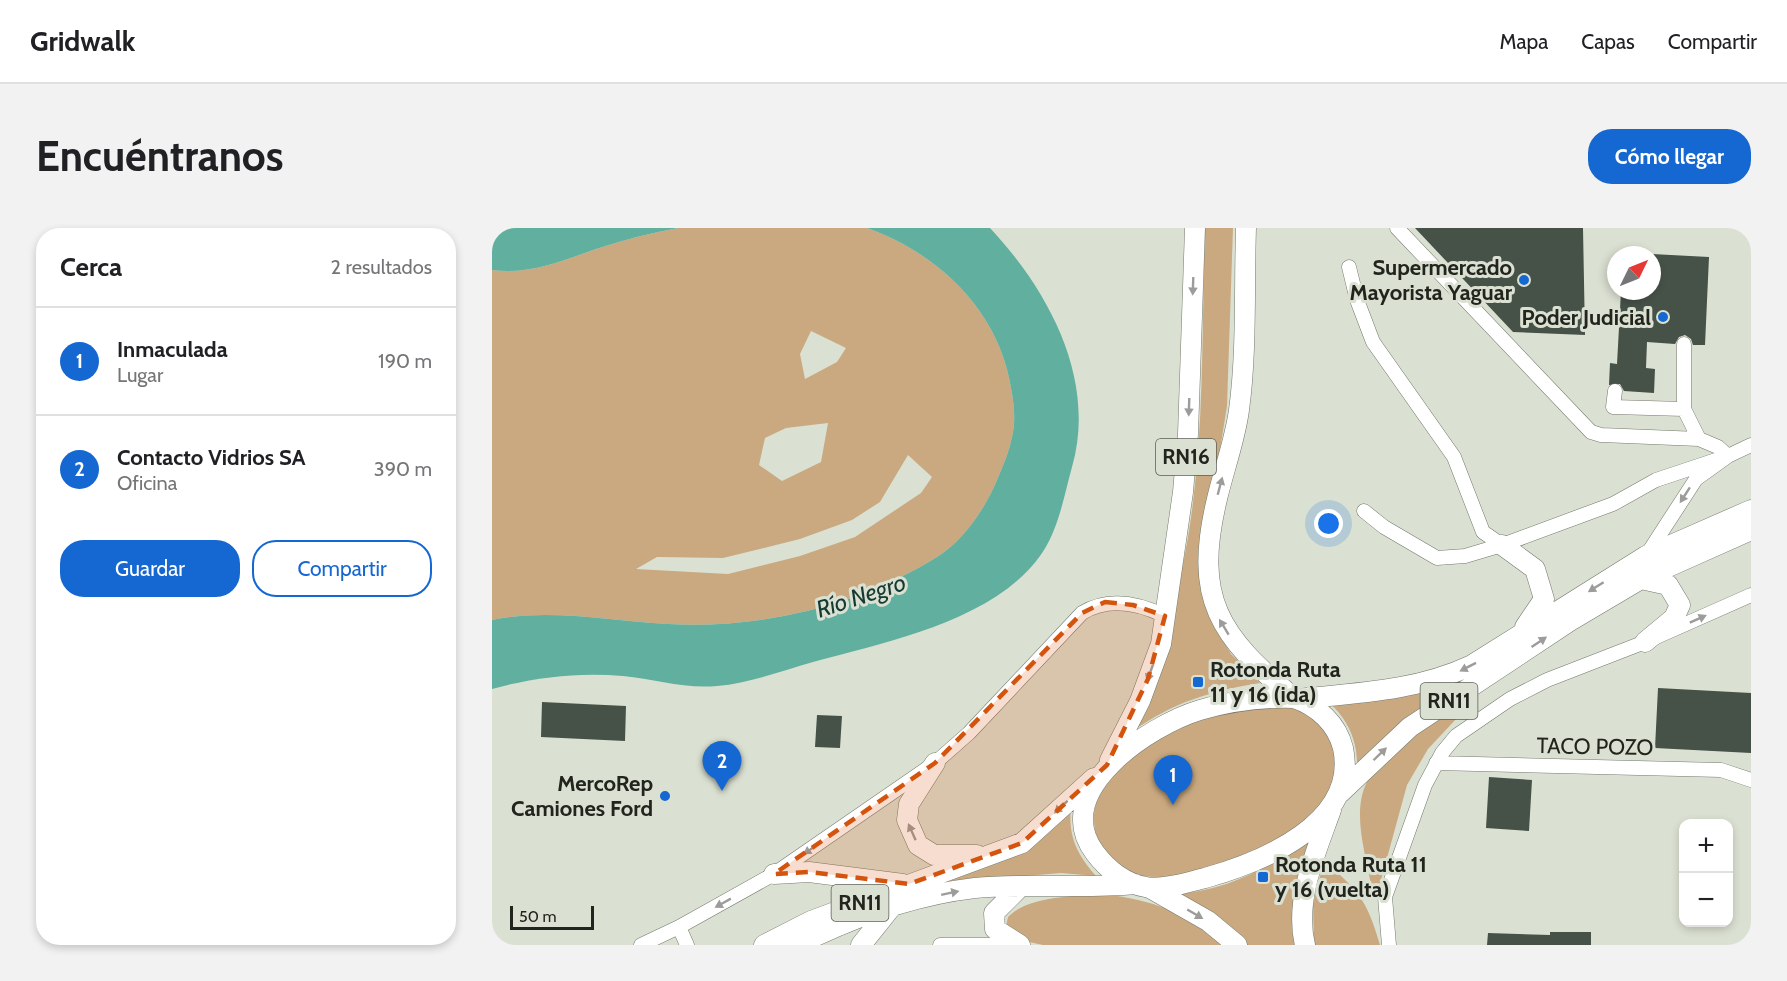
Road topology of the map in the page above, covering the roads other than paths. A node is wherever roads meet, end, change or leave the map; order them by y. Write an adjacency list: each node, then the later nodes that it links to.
1 (1195, 228): 19 (highway, RN16, one-way to 19)
2 (1246, 228): 22 (highway, RN16, one-way to 2)
3 (1396, 228): 8 (street)
4 (1349, 267): 15 (street)
5 (1684, 344): 7 (street)
6 (1615, 391): 7 (street)
7 (1684, 409): 8 (street)
8 (1699, 439): 10 (street)
9 (1751, 445): 10 (street)
10 (1728, 456): 15 (street); 16 (street, one-way to 16)
11 (1751, 510): 16 (highway, RN11)
12 (1364, 511): 15 (street)
13 (1751, 530): 14 (highway, RN11)
14 (1742, 541): 17 (highway, RN11)
15 (1502, 546): 20 (highway)
16 (1646, 556): 20 (highway, RN11, one-way to 20)
17 (1641, 579): 21 (highway); 27 (highway, RN11, one-way to 17)
18 (1751, 595): 21 (street, one-way to 18)
19 (1165, 616): 23 (street); 25 (highway, RN16, one-way to 25)
20 (1518, 636): 22 (highway, RN11, one-way to 22)
21 (1645, 642): 24 (street)
22 (1296, 698): 25 (highway, RN11); 27 (highway, RN11)
23 (935, 763): 28 (highway, one-way to 23); 29 (street, one-way to 29)
24 (1436, 764): 26 (street, TACO POZO); 45 (street)
25 (1106, 766): 28 (highway, RN11, one-way to 28); 31 (highway, RN11)
26 (1751, 780)
27 (1337, 797): 31 (highway, RN11); 44 (highway)
28 (1000, 851): 30 (highway, RN11)
29 (774, 874): 30 (highway); 34 (street, one-way to 34)
30 (909, 884): 37 (highway, RN11)
31 (1142, 886): 32 (highway, RN11); 43 (highway, one-way to 43)
32 (1019, 888): 33 (highway, RN11, one-way to 32); 42 (highway)
33 (893, 905): 38 (highway, RN11); 39 (highway)
34 (679, 927): 35 (street); 36 (street)
35 (642, 945)
36 (687, 945)
37 (764, 945)
38 (797, 945)
39 (861, 945)
40 (940, 945): 41 (street)
41 (994, 945)
42 (1020, 945)
43 (1237, 945)
44 (1305, 945)
45 (1389, 945)

